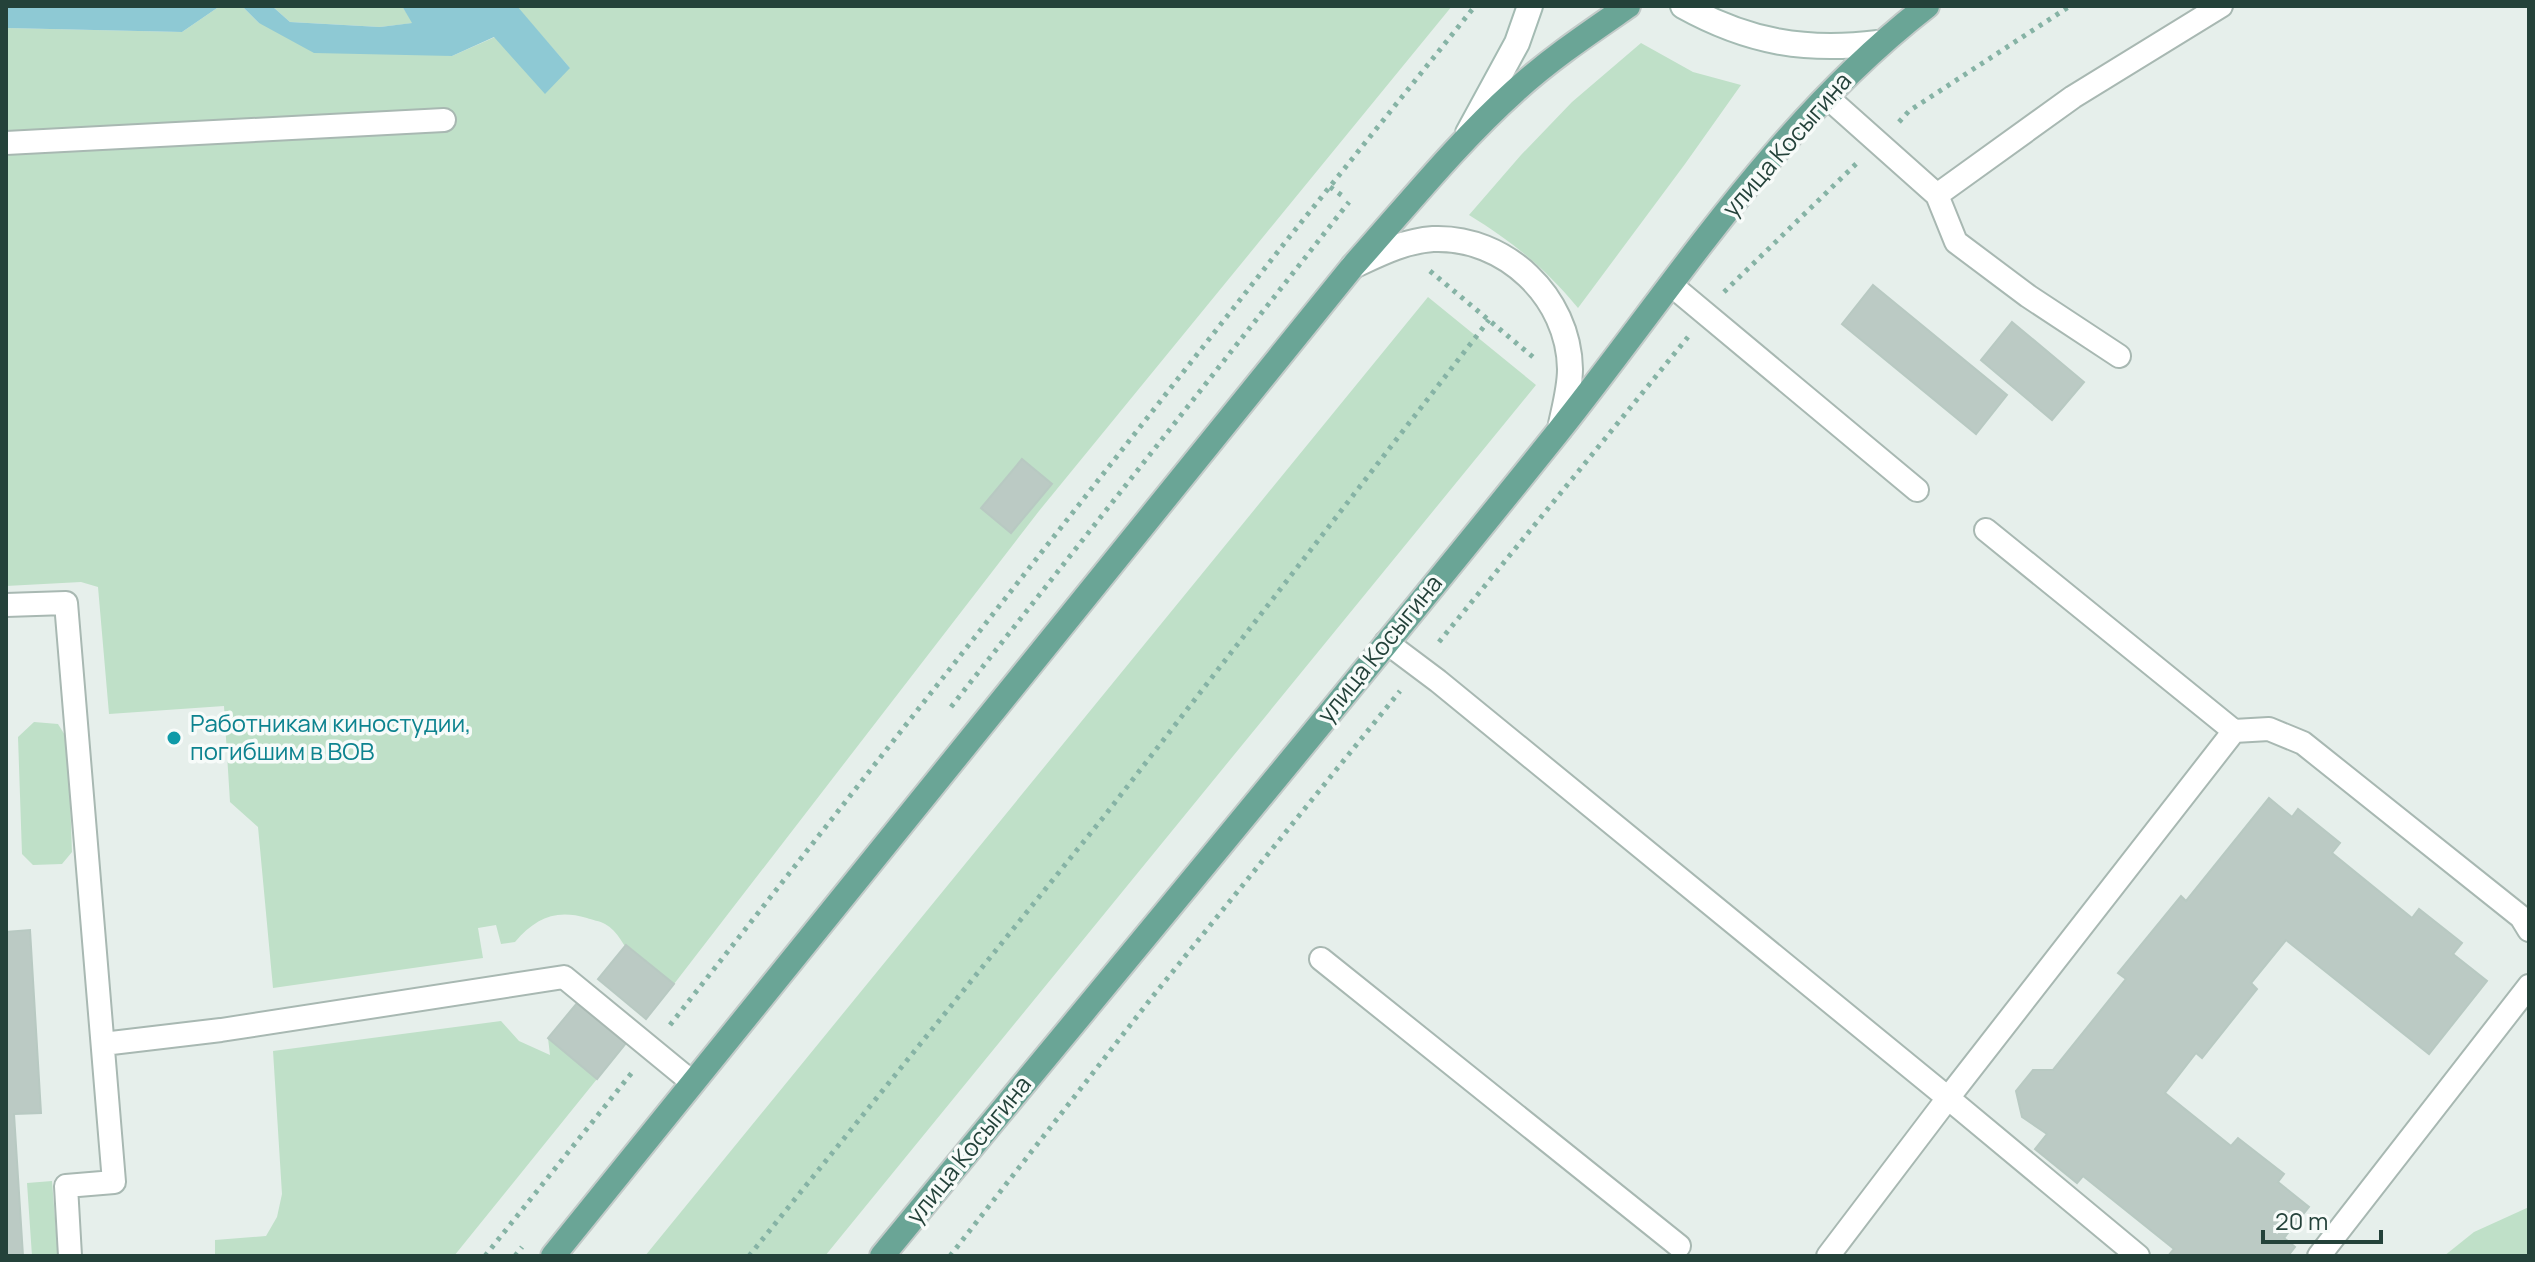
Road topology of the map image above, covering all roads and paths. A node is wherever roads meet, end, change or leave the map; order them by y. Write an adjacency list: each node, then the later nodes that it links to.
1 (1475, 6): 14 (path)
2 (1530, 6): 12 (main road)
3 (1628, 6): 12 (main road)
4 (1683, 6): 8 (main road, улица Косыгина)
5 (1927, 6): 8 (main road, улица Косыгина)
6 (2070, 6): 13 (path)
7 (2221, 6): 15 (lane)
8 (1878, 43): 9 (main road, улица Косыгина)
9 (1827, 97): 13 (lane); 19 (main road, улица Косыгина)
10 (444, 120): 11 (lane)
11 (6, 143)
12 (1463, 143): 18 (main road)
13 (1877, 144): 15 (lane); 20 (path)
14 (1330, 187): 16 (path); 37 (path)
15 (1937, 195): 22 (lane)
16 (1344, 197)
17 (1423, 265): 21 (path)
18 (1353, 266): 26 (main road); 38 (main road)
19 (1670, 284): 20 (lane); 26 (main road, улица Косыгина)
20 (1706, 314): 25 (path); 27 (lane)
21 (1489, 320): 23 (path); 44 (path)
22 (2119, 356)
23 (1533, 357)
24 (1609, 421): 25 (path)
25 (1615, 426): 31 (path)
26 (1560, 429): 30 (main road, улица Косыгина)
27 (1917, 490)
28 (1986, 530): 32 (lane)
29 (6, 605): 36 (lane)
30 (1386, 642): 31 (lane); 45 (main road, улица Косыгина)
31 (1420, 667): 39 (lane); 46 (path)
32 (2234, 731): 33 (lane); 39 (lane)
33 (2529, 930)
34 (1321, 959): 40 (lane)
35 (2529, 986): 49 (lane)
36 (103, 1044): 37 (lane); 41 (lane)
37 (651, 1048): 38 (lane); 42 (path)
38 (693, 1083): 43 (main road)
39 (1948, 1098): 47 (lane); 48 (lane)
40 (1681, 1253)
41 (70, 1256)
42 (485, 1256)
43 (553, 1256)
44 (749, 1256)
45 (882, 1256)
46 (950, 1256)
47 (1828, 1256)
48 (2138, 1256)
49 (2319, 1256)

